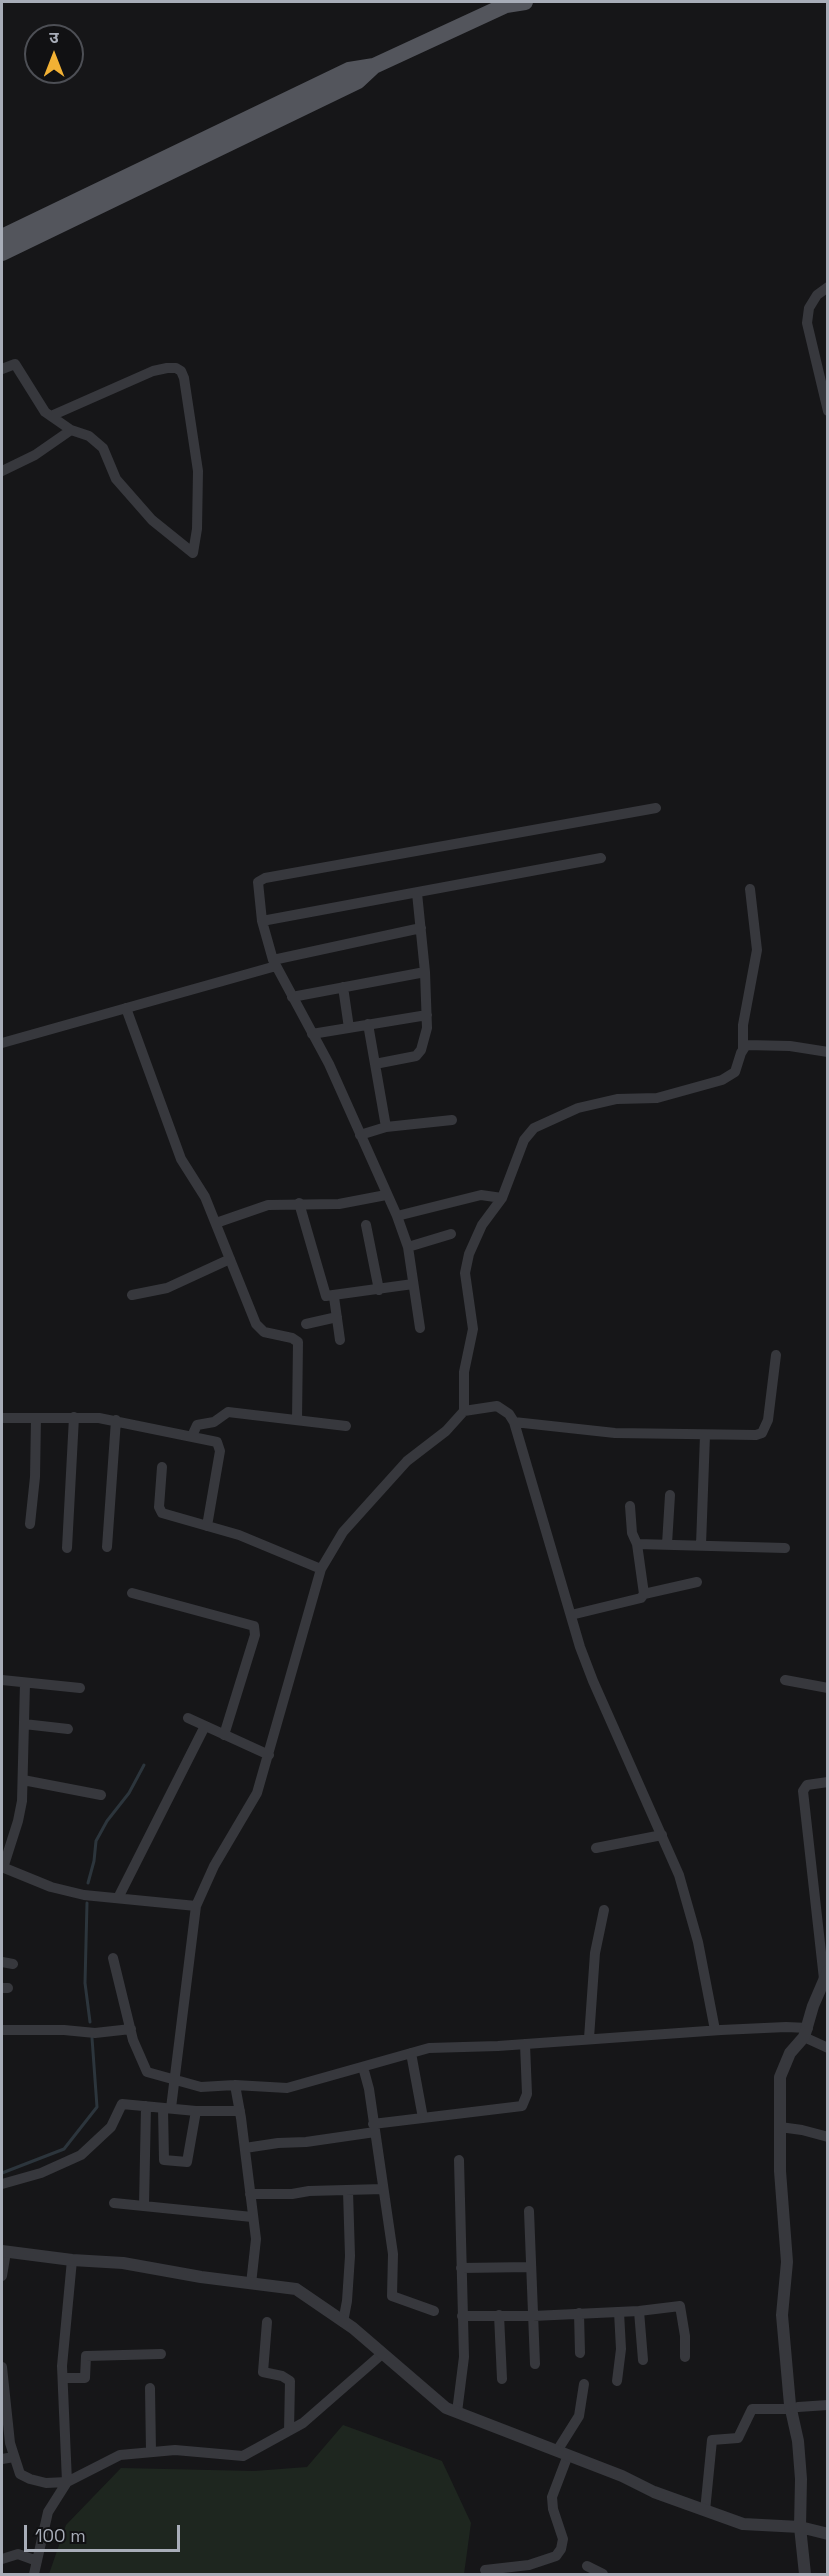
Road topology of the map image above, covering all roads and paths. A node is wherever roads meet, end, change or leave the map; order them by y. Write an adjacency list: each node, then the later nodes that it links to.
1 (525, 2): 2 (main road)
2 (508, 3): 3 (main road)
3 (374, 66): 4 (main road); 5 (main road)
4 (2, 237)
5 (2, 253)
6 (828, 287): 8 (street)
7 (2, 369): 9 (street)
8 (828, 411)
9 (51, 417): 10 (street); 10 (street)
10 (71, 430): 11 (street)
11 (2, 471)
12 (656, 808): 16 (street)
13 (601, 858): 15 (street)
14 (750, 890): 28 (street)
15 (417, 893): 16 (street); 17 (street)
16 (262, 921): 18 (street)
17 (421, 928): 18 (street); 19 (street)
18 (275, 963): 21 (street); 22 (street)
19 (425, 972): 20 (street); 23 (street)
20 (343, 987): 21 (street); 25 (street)
21 (292, 997): 26 (street)
22 (126, 1008): 27 (street); 38 (street)
23 (427, 1015): 24 (street); 30 (street)
24 (368, 1024): 25 (street); 30 (street)
25 (349, 1028): 26 (street)
26 (312, 1034): 33 (street)
27 (2, 1043)
28 (742, 1051): 29 (street); 35 (street)
29 (828, 1052)
30 (375, 1064): 32 (street)
31 (452, 1120): 32 (street)
32 (386, 1127): 33 (street)
33 (360, 1135): 34 (street)
34 (386, 1195): 36 (street); 37 (street)
35 (495, 1196): 37 (street); 52 (street)
36 (299, 1203): 38 (street); 46 (street)
37 (397, 1216): 41 (street)
38 (216, 1223): 42 (street)
39 (366, 1224): 44 (street)
40 (451, 1234): 41 (street)
41 (408, 1247): 43 (street)
42 (230, 1259): 45 (street); 57 (street)
43 (413, 1284): 44 (street); 49 (street)
44 (379, 1290): 46 (street)
45 (132, 1295)
46 (334, 1297): 47 (street)
47 (337, 1317): 48 (street); 50 (street)
48 (306, 1324)
49 (420, 1328)
50 (340, 1340)
51 (776, 1355): 60 (street)
52 (464, 1411): 58 (street); 73 (street)
53 (74, 1417): 55 (street); 56 (street); 71 (street)
54 (2, 1418): 55 (street)
55 (36, 1418): 65 (street)
56 (116, 1420): 61 (street); 70 (street)
57 (297, 1420): 59 (street); 61 (street)
58 (514, 1422): 60 (street); 77 (street)
59 (346, 1426)
60 (705, 1435): 69 (street)
61 (192, 1436): 66 (street)
62 (162, 1467): 66 (street)
63 (670, 1495): 68 (street)
64 (630, 1506): 67 (street)
65 (30, 1524)
66 (207, 1526): 73 (street)
67 (637, 1544): 68 (street); 76 (street)
68 (667, 1544): 69 (street)
69 (701, 1545): 72 (street)
70 (107, 1547)
71 (67, 1548)
72 (785, 1548)
73 (321, 1569): 88 (street)
74 (697, 1582): 76 (street)
75 (132, 1593): 87 (street)
76 (644, 1594): 77 (street)
77 (571, 1614): 92 (street)
78 (2, 1680): 80 (street)
79 (785, 1680): 82 (street)
80 (25, 1683): 81 (street); 84 (street)
81 (80, 1688)
82 (828, 1688)
83 (188, 1718): 85 (street)
84 (24, 1724): 86 (street); 89 (street)
85 (205, 1726): 87 (street); 95 (street)
86 (68, 1729)
87 (224, 1735): 88 (street)
88 (269, 1755): 96 (street)
89 (23, 1780): 91 (street); 94 (street)
90 (828, 1782): 99 (street)
91 (101, 1795)
92 (662, 1835): 93 (street); 102 (street)
93 (596, 1848)
94 (2, 1868): 95 (street)
95 (118, 1898): 96 (street)
96 (196, 1906): 109 (street)
97 (604, 1910): 104 (street)
98 (113, 1958): 100 (street)
99 (826, 1975): 103 (street)
100 (131, 2029): 101 (street); 109 (street)
101 (2, 2030)
102 (715, 2030): 103 (street); 104 (street)
103 (806, 2033): 106 (street); 116 (street)
104 (589, 2038): 105 (street)
105 (525, 2044): 107 (street); 115 (street)
106 (828, 2048)
107 (411, 2053): 108 (street); 115 (street)
108 (363, 2067): 110 (street); 117 (street)
109 (174, 2080): 110 (street); 112 (street)
110 (235, 2085): 114 (street)
111 (146, 2106): 112 (street); 121 (street); 126 (street)
112 (167, 2108): 113 (street); 113 (street)
113 (196, 2111): 114 (street)
114 (240, 2111): 119 (street)
115 (423, 2118): 117 (street)
116 (780, 2127): 118 (street); 157 (street)
117 (374, 2128): 119 (street); 122 (street)
118 (828, 2137)
119 (245, 2148): 124 (street)
120 (459, 2160): 132 (street)
121 (2, 2184)
122 (383, 2189): 123 (street); 135 (street)
123 (348, 2191): 124 (street); 143 (street)
124 (250, 2194): 128 (street)
125 (114, 2203): 126 (street)
126 (144, 2206): 128 (street)
127 (529, 2211): 131 (street)
128 (252, 2217): 134 (street)
129 (4, 2252): 130 (street); 133 (street)
130 (72, 2260): 134 (street); 151 (street)
131 (531, 2267): 132 (street); 141 (street)
132 (461, 2268): 140 (street)
133 (2, 2276)
134 (251, 2284): 143 (street)
135 (434, 2311)
136 (639, 2311): 137 (street); 147 (street); 148 (street)
137 (619, 2312): 138 (street); 153 (street)
138 (579, 2313): 141 (street); 144 (street)
139 (499, 2315): 140 (street); 141 (street); 152 (street)
140 (462, 2316): 158 (street)
141 (533, 2316): 149 (street)
142 (267, 2322): 159 (street)
143 (343, 2322): 146 (street)
144 (580, 2353)
145 (162, 2354): 151 (street)
146 (382, 2354): 158 (street); 159 (street)
147 (685, 2357)
148 (643, 2360)
149 (536, 2364)
150 (2, 2367): 162 (street)
151 (63, 2378): 164 (street)
152 (502, 2379)
153 (617, 2381)
154 (584, 2384): 161 (street)
155 (150, 2388): 160 (street)
156 (828, 2405): 157 (street)
157 (791, 2409): 165 (street); 166 (street)
158 (457, 2412): 161 (street)
159 (289, 2431): 160 (street)
160 (151, 2452): 164 (street)
161 (563, 2453): 165 (street); 171 (street)
162 (14, 2457): 163 (street); 164 (street)
163 (2, 2459)
164 (67, 2482): 169 (street)
165 (705, 2511): 166 (street)
166 (800, 2527): 167 (street); 174 (street)
167 (828, 2534)
168 (2, 2559): 169 (street)
169 (37, 2561): 172 (street)
170 (587, 2566): 173 (street)
171 (485, 2570)
172 (34, 2574)
173 (603, 2574)
174 (805, 2574)

